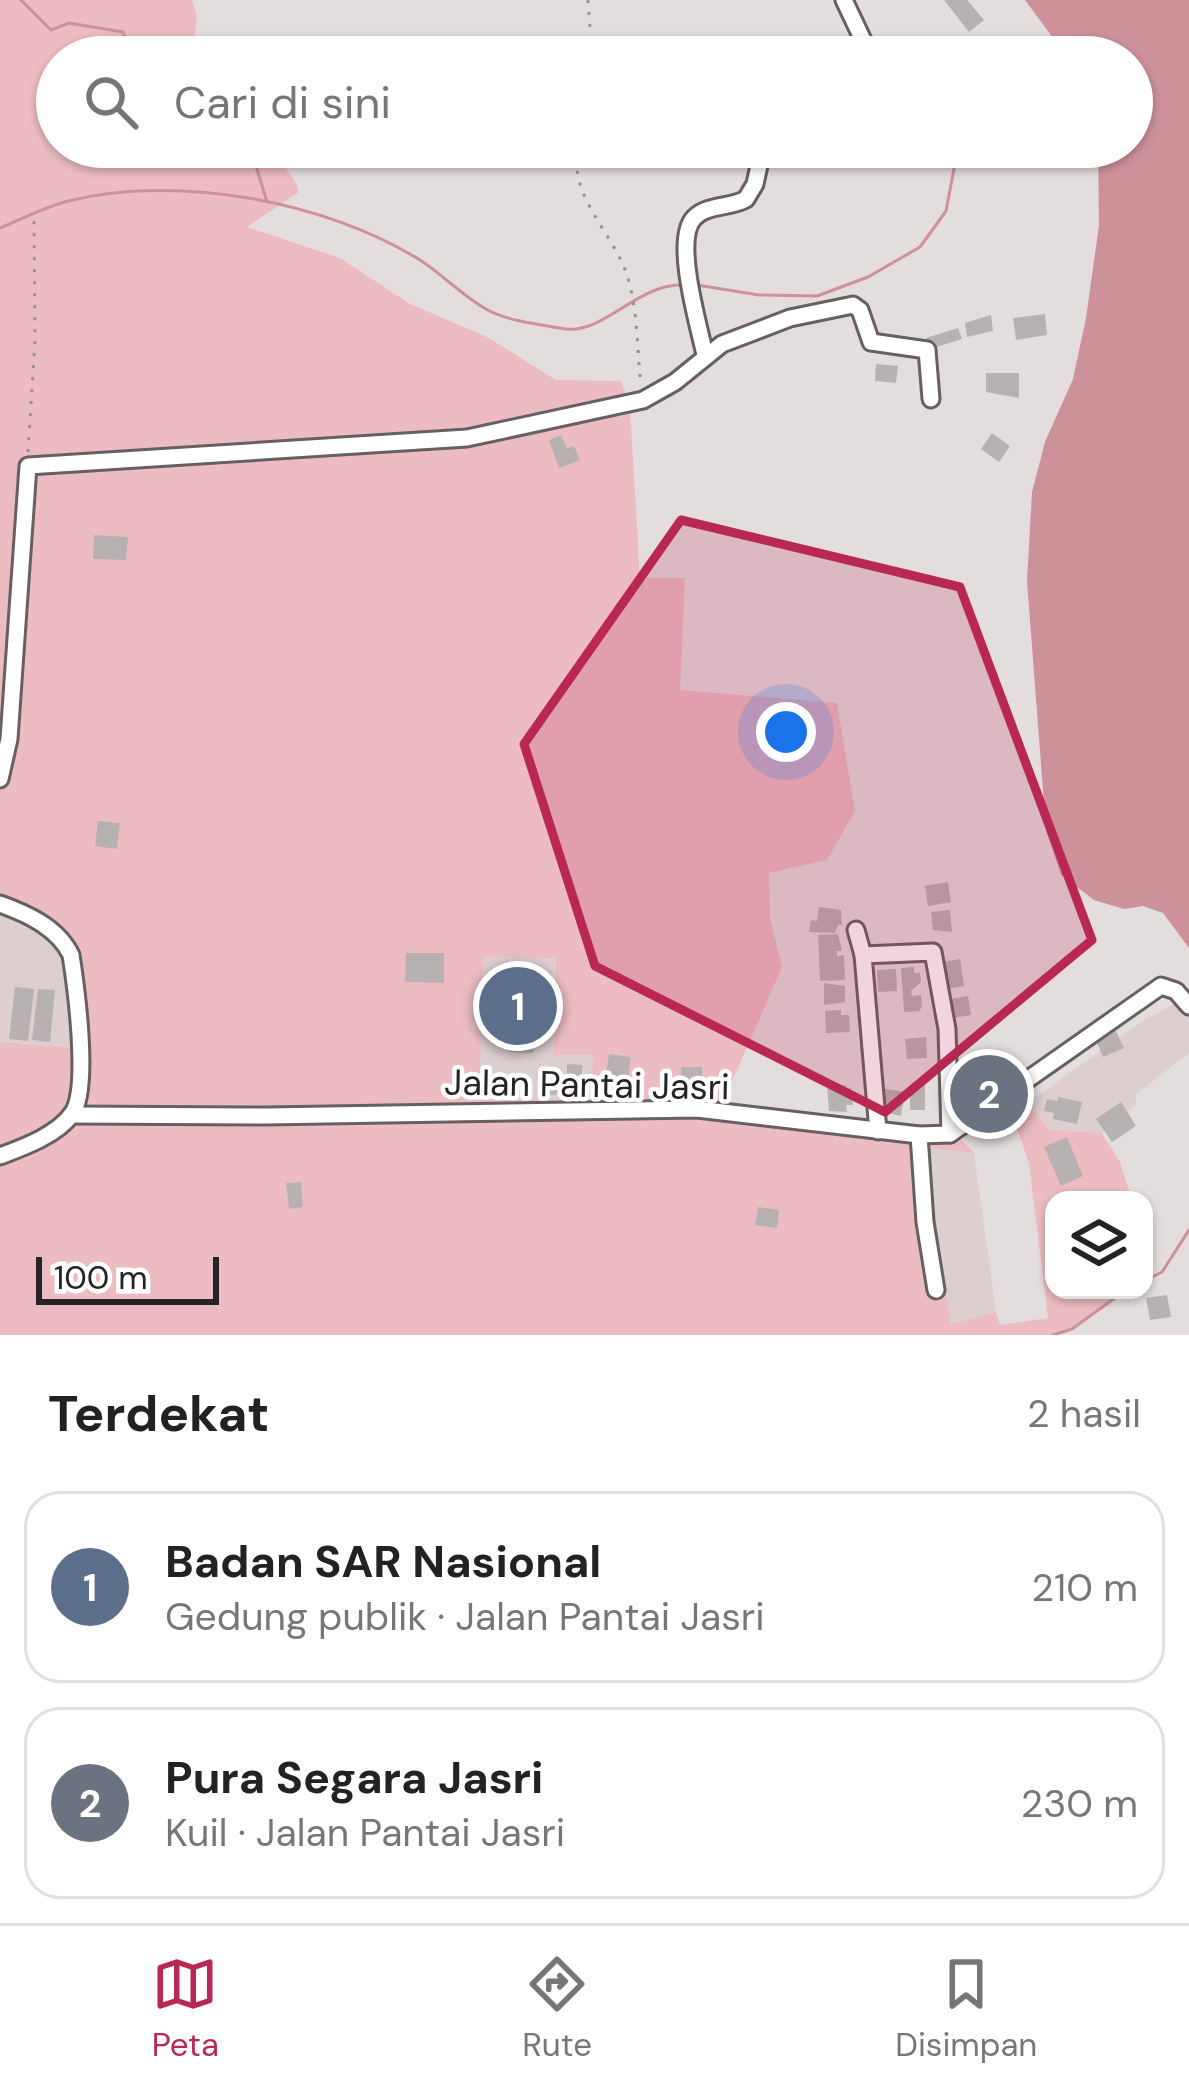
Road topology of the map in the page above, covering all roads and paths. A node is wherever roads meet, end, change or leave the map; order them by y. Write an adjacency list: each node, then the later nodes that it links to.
1 (588, 0): 3 (path)
2 (844, 0): 4 (street)
3 (591, 36)
4 (861, 36)
5 (576, 168): 10 (path)
6 (758, 168): 8 (street)
7 (34, 215): 11 (path)
8 (705, 356): 9 (street); 10 (street)
9 (931, 399)
10 (643, 400): 11 (street)
11 (28, 466): 12 (street)
12 (0, 779)
13 (0, 904): 17 (street)
14 (856, 930): 15 (street)
15 (863, 955): 18 (street); 19 (street)
16 (1189, 1006): 19 (street)
17 (71, 1115): 18 (street, Jalan Pantai Jasri); 21 (street)
18 (878, 1131): 20 (street, Jalan Pantai Jasri)
19 (950, 1134): 20 (street, Jalan Pantai Jasri)
20 (919, 1135): 22 (street)
21 (0, 1156)
22 (936, 1290)

